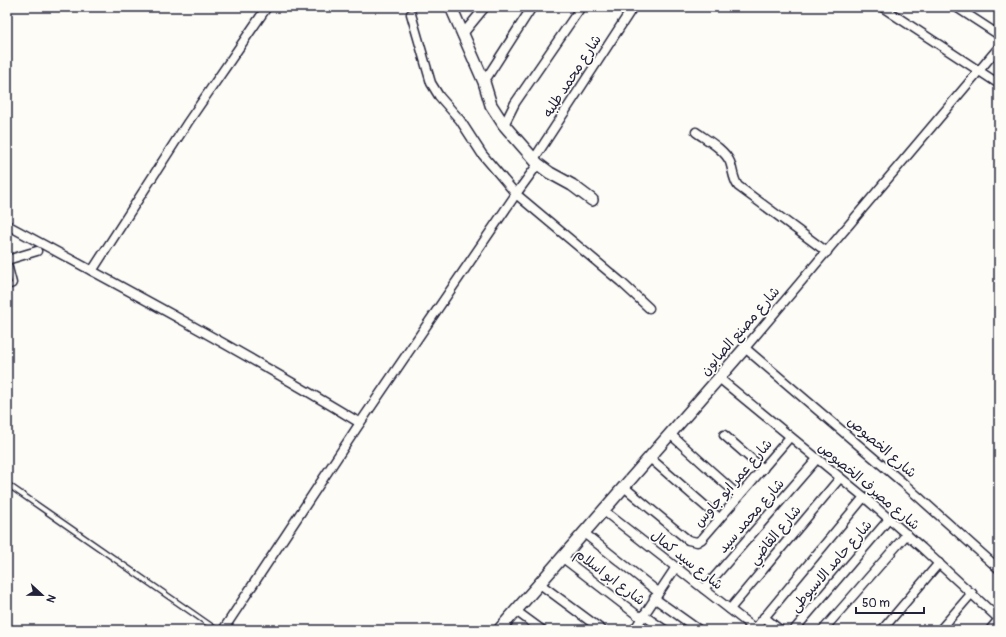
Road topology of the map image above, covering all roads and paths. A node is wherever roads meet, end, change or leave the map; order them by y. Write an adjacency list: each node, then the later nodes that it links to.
1 (267, 7): 25 (street)
2 (451, 7): 10 (street)
3 (485, 7): 10 (street)
4 (532, 7): 14 (street)
5 (581, 7): 16 (street)
6 (633, 7): 18 (street, شارع محمد طلبه)
7 (882, 7): 13 (street)
8 (956, 7): 11 (street)
9 (411, 14): 19 (street)
10 (462, 35): 14 (street)
11 (999, 35)
12 (999, 47): 13 (street, شارع مصنع الصابون)
13 (980, 70): 15 (street); 23 (street, شارع مصنع الصابون)
14 (484, 82): 16 (street)
15 (999, 84)
16 (504, 125): 18 (street)
17 (696, 132): 23 (street)
18 (536, 162): 19 (street, شارع محمد طلبه); 20 (street)
19 (518, 192): 27 (street); 30 (street, شارع محمد طلبه)
20 (592, 200)
21 (7, 225): 25 (street)
22 (37, 251): 24 (street)
23 (827, 252): 28 (street, شارع مصنع الصابون)
24 (7, 260): 26 (lane)
25 (92, 271): 30 (street)
26 (7, 287)
27 (649, 308)
28 (744, 350): 29 (street, شارع مصنع الصابون); 50 (street, شارع الخصوص)
29 (722, 375): 31 (street, شارع مصنع الصابون); 33 (street, شارع مصرف الخصوص)
30 (360, 423): 62 (street, شارع محمد طلبه)
31 (670, 434): 34 (street, شارع مصنع الصابون); 40 (street)
32 (724, 435): 36 (street)
33 (790, 437): 35 (street, شارع مصرف الخصوص); 36 (street, شارع عمر ابو جاوس)
34 (650, 458): 39 (street, شارع مصنع الصابون); 43 (street)
35 (817, 460): 37 (street, شارع مصرف الخصوص); 52 (street, شارع محمد سيد)
36 (763, 469): 40 (street, شارع عمر ابو جاوس)
37 (840, 478): 41 (street, شارع مصرف الخصوص); 55 (street, شارع القاضي)
38 (7, 484): 61 (lane)
39 (624, 487): 42 (street, شارع مصنع الصابون); 43 (street, شارع عمر ابو جاوس)
40 (739, 496): 43 (street, شارع عمر ابو جاوس)
41 (864, 497): 44 (street, شارع مصرف الخصوص); 58 (street)
42 (604, 511): 45 (street, شارع مصنع الصابون); 49 (street, شارع سيد كمال)
43 (719, 518)
44 (889, 519): 46 (street, شارع مصرف الخصوص); 70 (street, شارع حامد الاسيوطى)
45 (584, 533): 47 (street, شارع مصنع الصابون); 54 (street)
46 (907, 534): 48 (street, شارع مصرف الخصوص); 71 (street)
47 (563, 558): 51 (street, شارع مصنع الصابون); 57 (street, شارع ابو اسلام)
48 (939, 563): 53 (street, شارع مصرف الخصوص); 72 (street)
49 (676, 567): 52 (street, شارع سيد كمال); 54 (street)
50 (999, 569)
51 (540, 584): 56 (street, شارع مصنع الصابون); 65 (street)
52 (704, 589): 55 (street, شارع سيد كمال)
53 (972, 593): 59 (street, شارع مصرف الخصوص); 73 (street)
54 (656, 595): 57 (street); 68 (street)
55 (730, 609): 60 (street, شارع سيد كمال)
56 (516, 611): 63 (street, شارع مصنع الصابون); 64 (street)
57 (642, 616): 66 (street); 67 (street, شارع ابو اسلام)
58 (764, 617): 60 (street); 69 (street)
59 (999, 619): 74 (street)
60 (754, 629)
61 (217, 630)
62 (223, 630)
63 (499, 630)
64 (542, 630)
65 (602, 630)
66 (634, 630)
67 (665, 630)
68 (699, 630)
69 (780, 630)
70 (794, 630)
71 (823, 630)
72 (882, 630)
73 (940, 630)
74 (990, 630)

